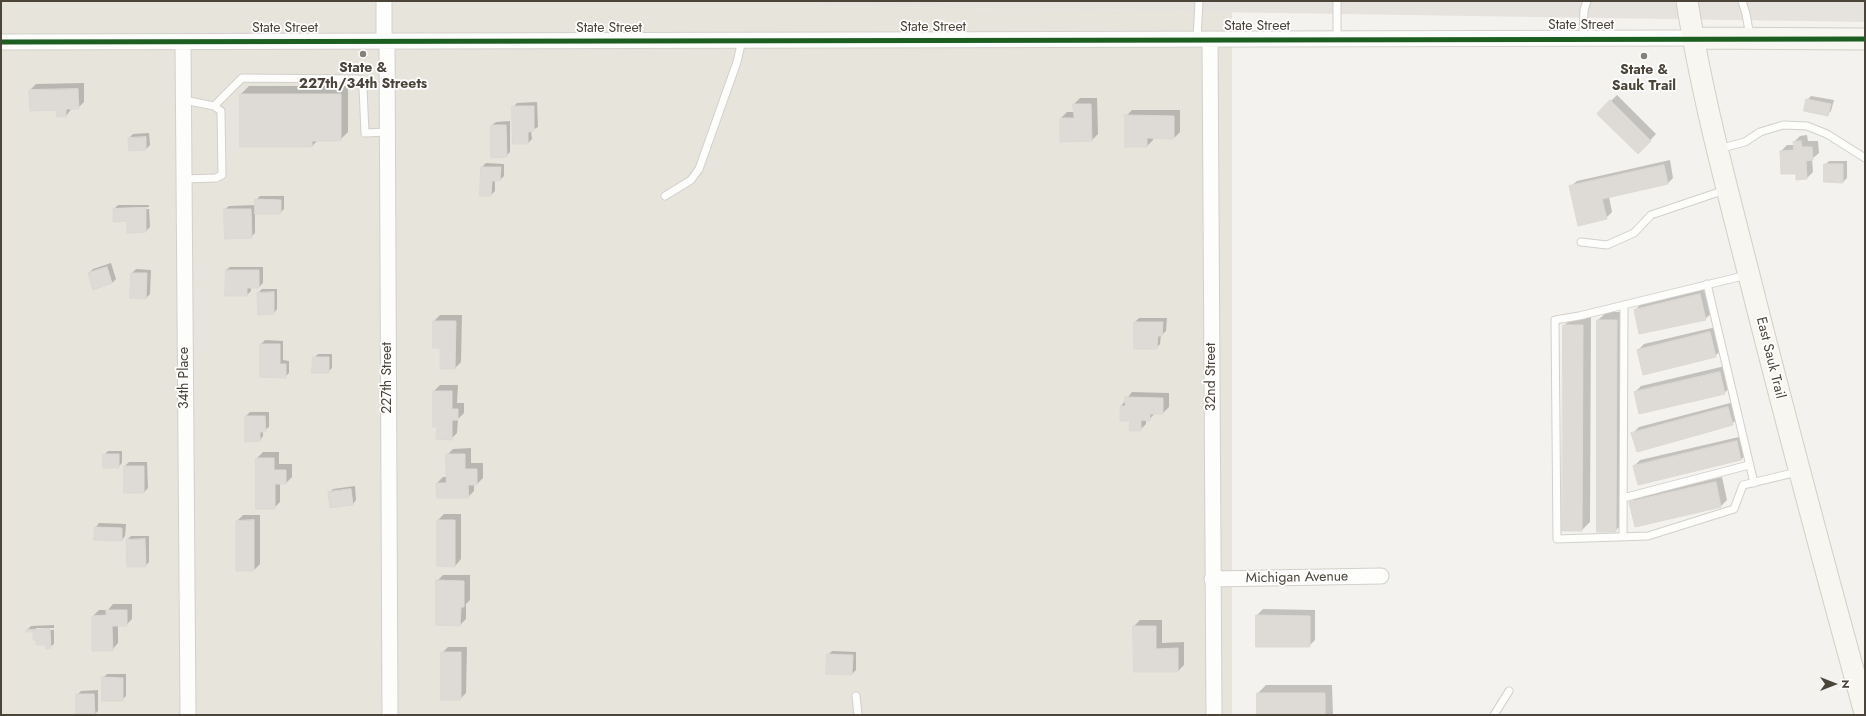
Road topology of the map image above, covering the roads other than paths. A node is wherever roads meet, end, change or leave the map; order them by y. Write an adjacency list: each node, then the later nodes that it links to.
1 (384, 1): 14 (street, 227th Street)
2 (1199, 1): 10 (lane)
3 (1337, 1): 11 (lane)
4 (1587, 1): 7 (lane)
5 (1687, 1): 8 (main road, East Sauk Trail)
6 (1742, 1): 9 (lane)
7 (1583, 38): 8 (street, State Street); 11 (street, State Street)
8 (1693, 38): 9 (main road, State Street); 20 (main road, East Sauk Trail)
9 (1751, 38): 12 (main road, State Street)
10 (1204, 39): 11 (street, State Street); 13 (street, State Street); 35 (street, 32nd Street)
11 (1337, 39)
12 (1865, 39)
13 (742, 40): 14 (street, State Street); 24 (lane)
14 (385, 41): 16 (street, State Street); 19 (street, 227th Street)
15 (1, 42): 16 (street, State Street)
16 (183, 42): 17 (street, 34th Place)
17 (184, 100): 18 (lane); 22 (street, 34th Place)
18 (214, 106): 19 (lane); 22 (lane)
19 (387, 132): 40 (street, 227th Street)
20 (1718, 150): 21 (lane); 23 (main road, East Sauk Trail)
21 (1865, 158)
22 (184, 179): 39 (street, 34th Place)
23 (1727, 189): 25 (lane); 26 (main road, East Sauk Trail)
24 (665, 196)
25 (1581, 242)
26 (1749, 274): 27 (lane); 30 (main road, East Sauk Trail)
27 (1707, 284): 28 (lane); 29 (lane)
28 (1624, 305): 32 (lane); 33 (lane)
29 (1749, 465): 31 (lane); 32 (lane)
30 (1799, 471): 31 (lane); 38 (main road, East Sauk Trail)
31 (1754, 483): 33 (lane)
32 (1623, 498): 33 (lane)
33 (1623, 536)
34 (1381, 576): 35 (street, Michigan Avenue)
35 (1212, 579): 42 (street, 32nd Street)
36 (1509, 691): 43 (lane)
37 (856, 696): 41 (lane)
38 (1865, 712)
39 (188, 715)
40 (390, 715)
41 (858, 715)
42 (1214, 715)
43 (1494, 715)

